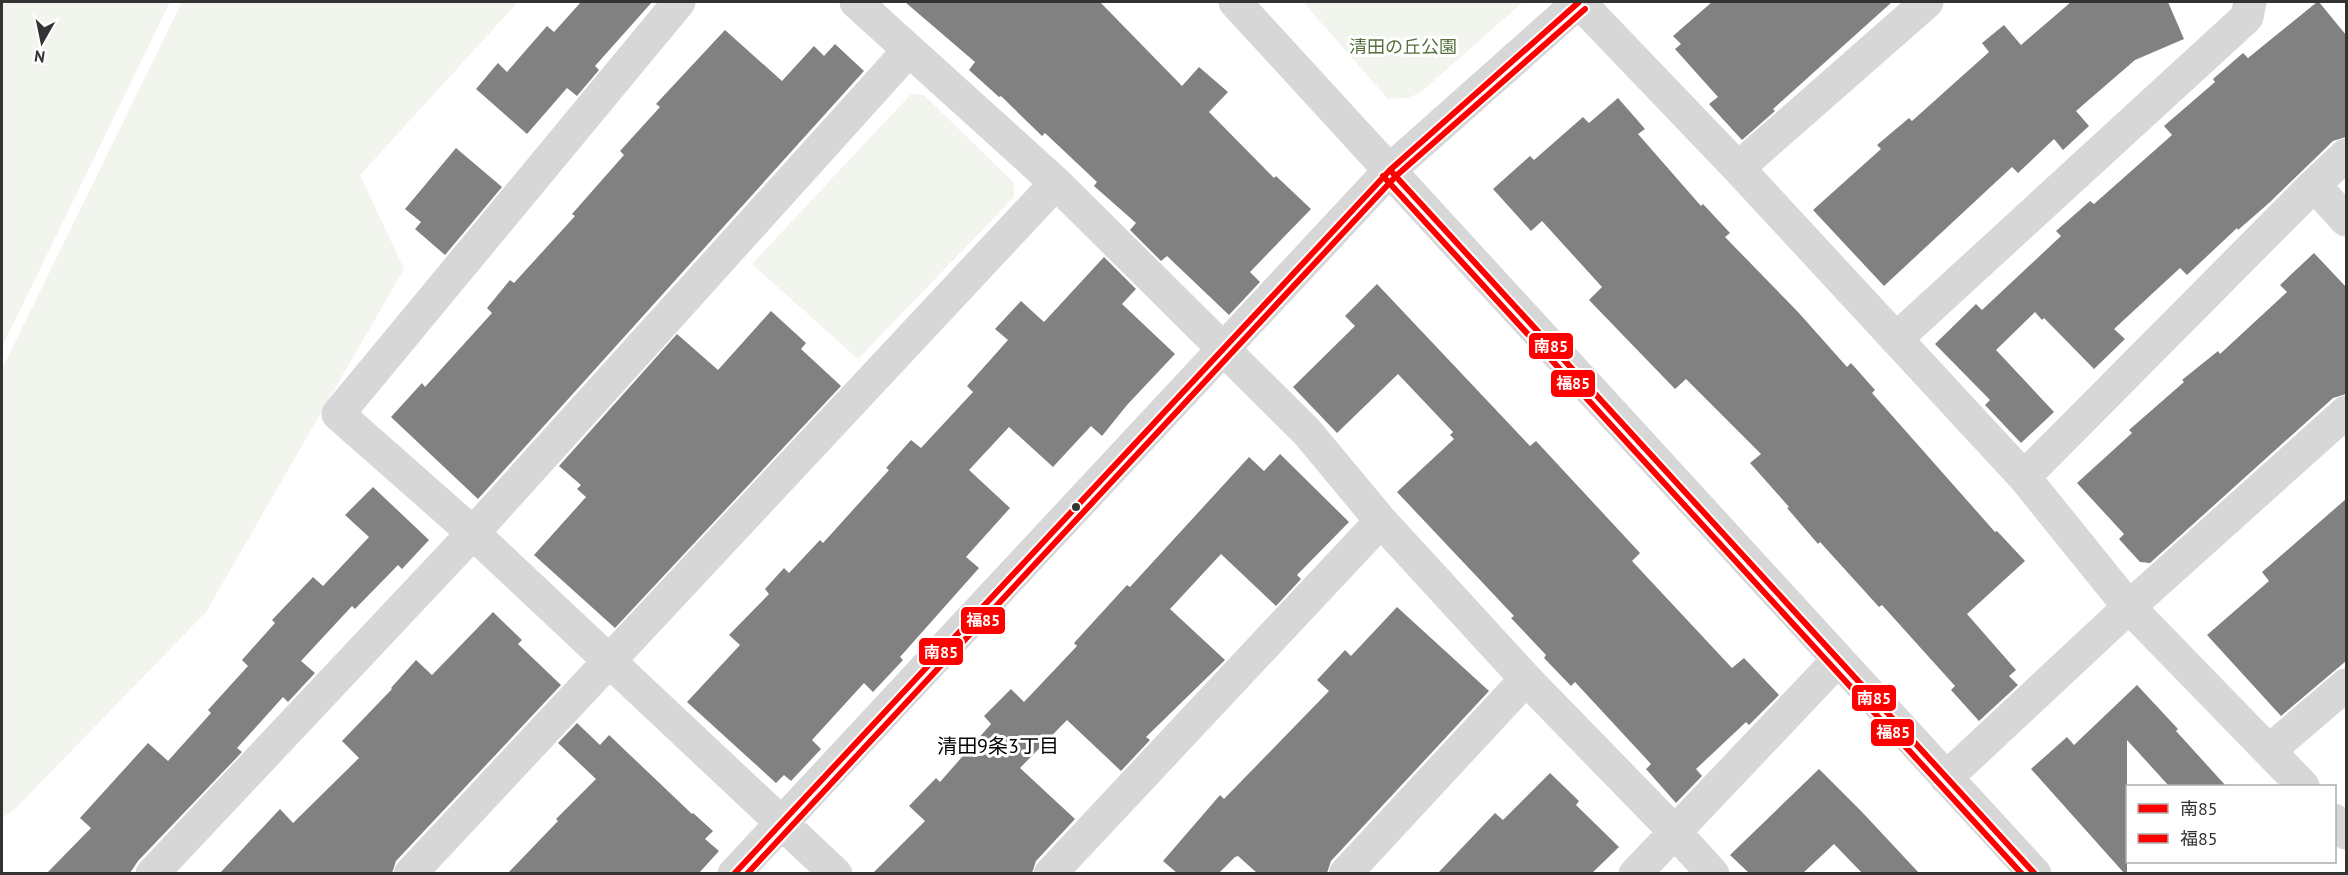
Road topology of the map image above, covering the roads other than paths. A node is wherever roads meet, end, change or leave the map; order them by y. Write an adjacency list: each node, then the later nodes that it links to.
1 (679, 2): 19 (street)
2 (856, 2): 7 (street)
3 (1235, 2): 10 (street)
4 (1579, 2): 9 (street); 10 (street)
5 (1927, 2): 9 (street)
6 (2250, 2): 14 (street)
7 (909, 50): 11 (street); 19 (street)
8 (2346, 155): 12 (street)
9 (1738, 168): 14 (street)
10 (1390, 170): 15 (street); 22 (street)
11 (1056, 183): 15 (street); 21 (street)
12 (2314, 185): 13 (street); 17 (street)
13 (2346, 220)
14 (1896, 339): 17 (street)
15 (1224, 349): 18 (street); 28 (street)
16 (2346, 412): 20 (street)
17 (2024, 477): 20 (street)
18 (1381, 521): 23 (street); 34 (street)
19 (474, 533): 21 (street); 30 (street)
20 (2129, 607): 25 (street); 26 (street)
21 (610, 659): 28 (street); 31 (street)
22 (1838, 660): 26 (street); 29 (street)
23 (1526, 679): 29 (street); 35 (street)
24 (2346, 686): 25 (street)
25 (2270, 750): 27 (street)
26 (1946, 778): 38 (street)
27 (2302, 785)
28 (782, 823): 32 (street); 33 (street)
29 (1674, 831): 36 (street); 37 (street)
30 (152, 873)
31 (410, 873)
32 (735, 873)
33 (836, 873)
34 (1050, 873)
35 (1345, 873)
36 (1635, 873)
37 (1713, 873)
38 (2035, 873)

